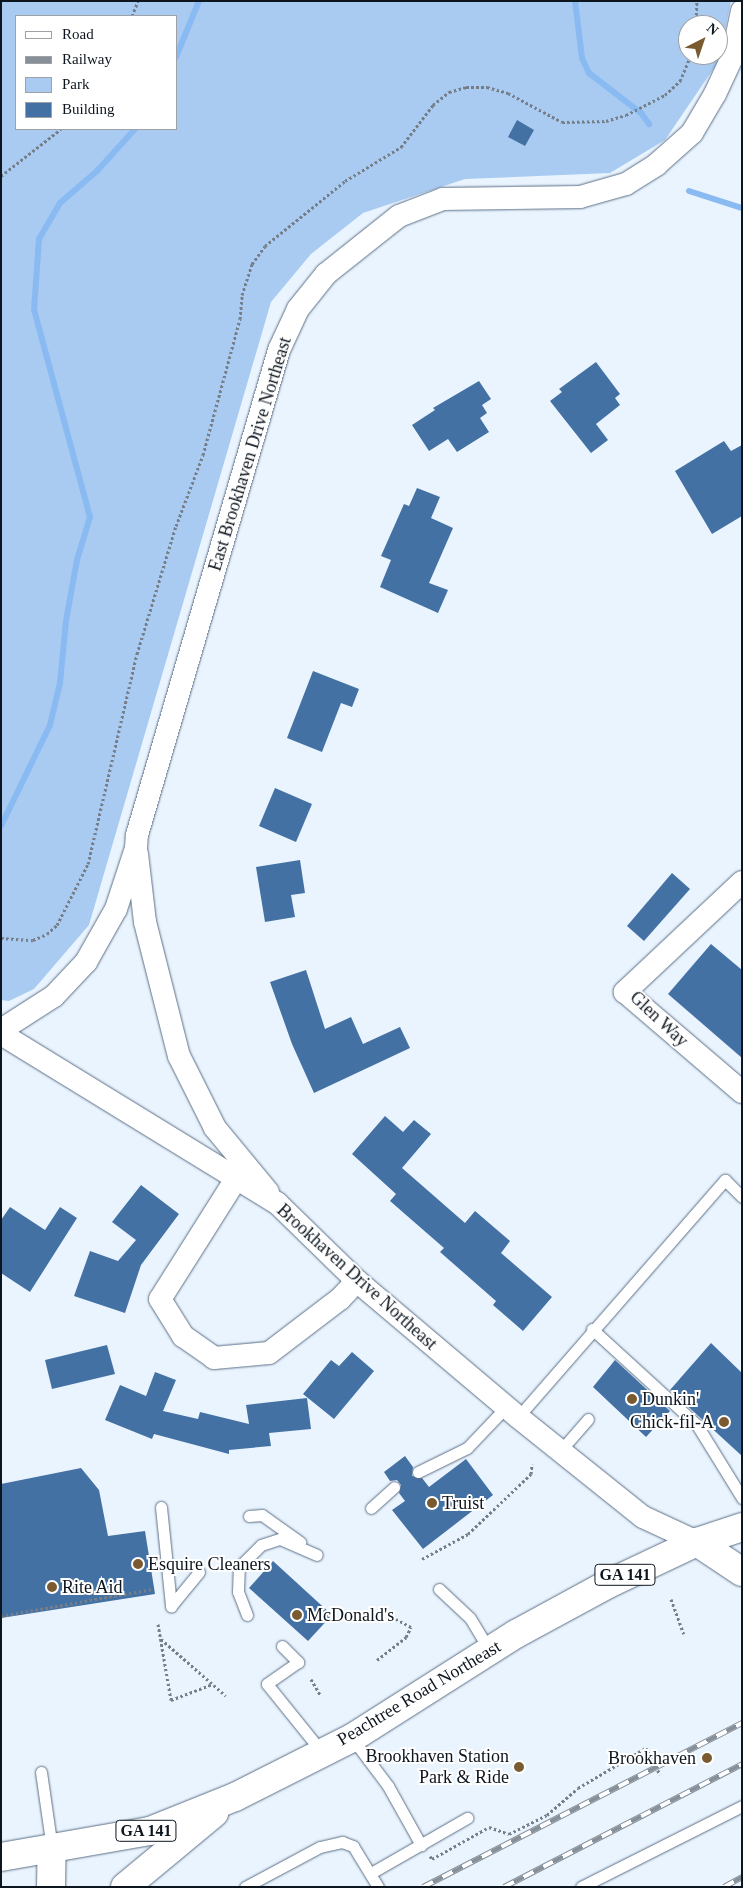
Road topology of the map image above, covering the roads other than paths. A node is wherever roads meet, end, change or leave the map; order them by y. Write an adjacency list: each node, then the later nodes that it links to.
1 (742, 11): 2 (street, East Brookhaven Drive Northeast)
2 (136, 848): 4 (street, East Brookhaven Drive Northeast); 8 (street, East Brookhaven Drive Northeast)
3 (742, 882): 5 (street, Glen Way)
4 (1, 1032): 6 (street, Brookhaven Drive Northeast)
5 (742, 1092)
6 (236, 1179): 8 (street, Brookhaven Drive Northeast); 9 (street)
7 (742, 1197): 10 (lane)
8 (277, 1203): 9 (street, Brookhaven Drive Northeast)
9 (357, 1281): 11 (street, Brookhaven Drive Northeast)
10 (592, 1329): 11 (lane); 16 (lane)
11 (512, 1412): 13 (street, Brookhaven Drive Northeast); 14 (lane)
12 (588, 1419): 13 (lane)
13 (561, 1450): 21 (street, Brookhaven Drive Northeast)
14 (418, 1472)
15 (394, 1487): 18 (lane)
16 (742, 1498)
17 (161, 1507): 22 (lane)
18 (371, 1508)
19 (249, 1516): 25 (lane)
20 (742, 1527): 21 (main road, Peachtree Road Northeast / GA 141)
21 (697, 1542): 23 (main road); 27 (main road, Peachtree Road Northeast / GA 141)
22 (199, 1572)
23 (742, 1572)
24 (439, 1589): 27 (lane)
25 (247, 1615)
26 (282, 1646): 29 (lane)
27 (490, 1651): 28 (main road, Peachtree Road Northeast / GA 141)
28 (352, 1738): 29 (main road, Peachtree Road Northeast / GA 141); 34 (lane)
29 (321, 1751): 31 (main road, Peachtree Road Northeast / GA 141)
30 (41, 1772): 35 (lane)
31 (235, 1797): 35 (main road, Peachtree Road Northeast / GA 141); 39 (main road)
32 (742, 1806): 42 (lane)
33 (467, 1818): 34 (lane)
34 (421, 1845): 37 (lane)
35 (52, 1848): 36 (main road, Peachtree Road Northeast / GA 141); 38 (main road)
36 (1, 1856)
37 (371, 1873): 40 (lane); 41 (lane)
38 (51, 1887)
39 (124, 1887)
40 (245, 1887)
41 (378, 1887)
42 (581, 1887)

